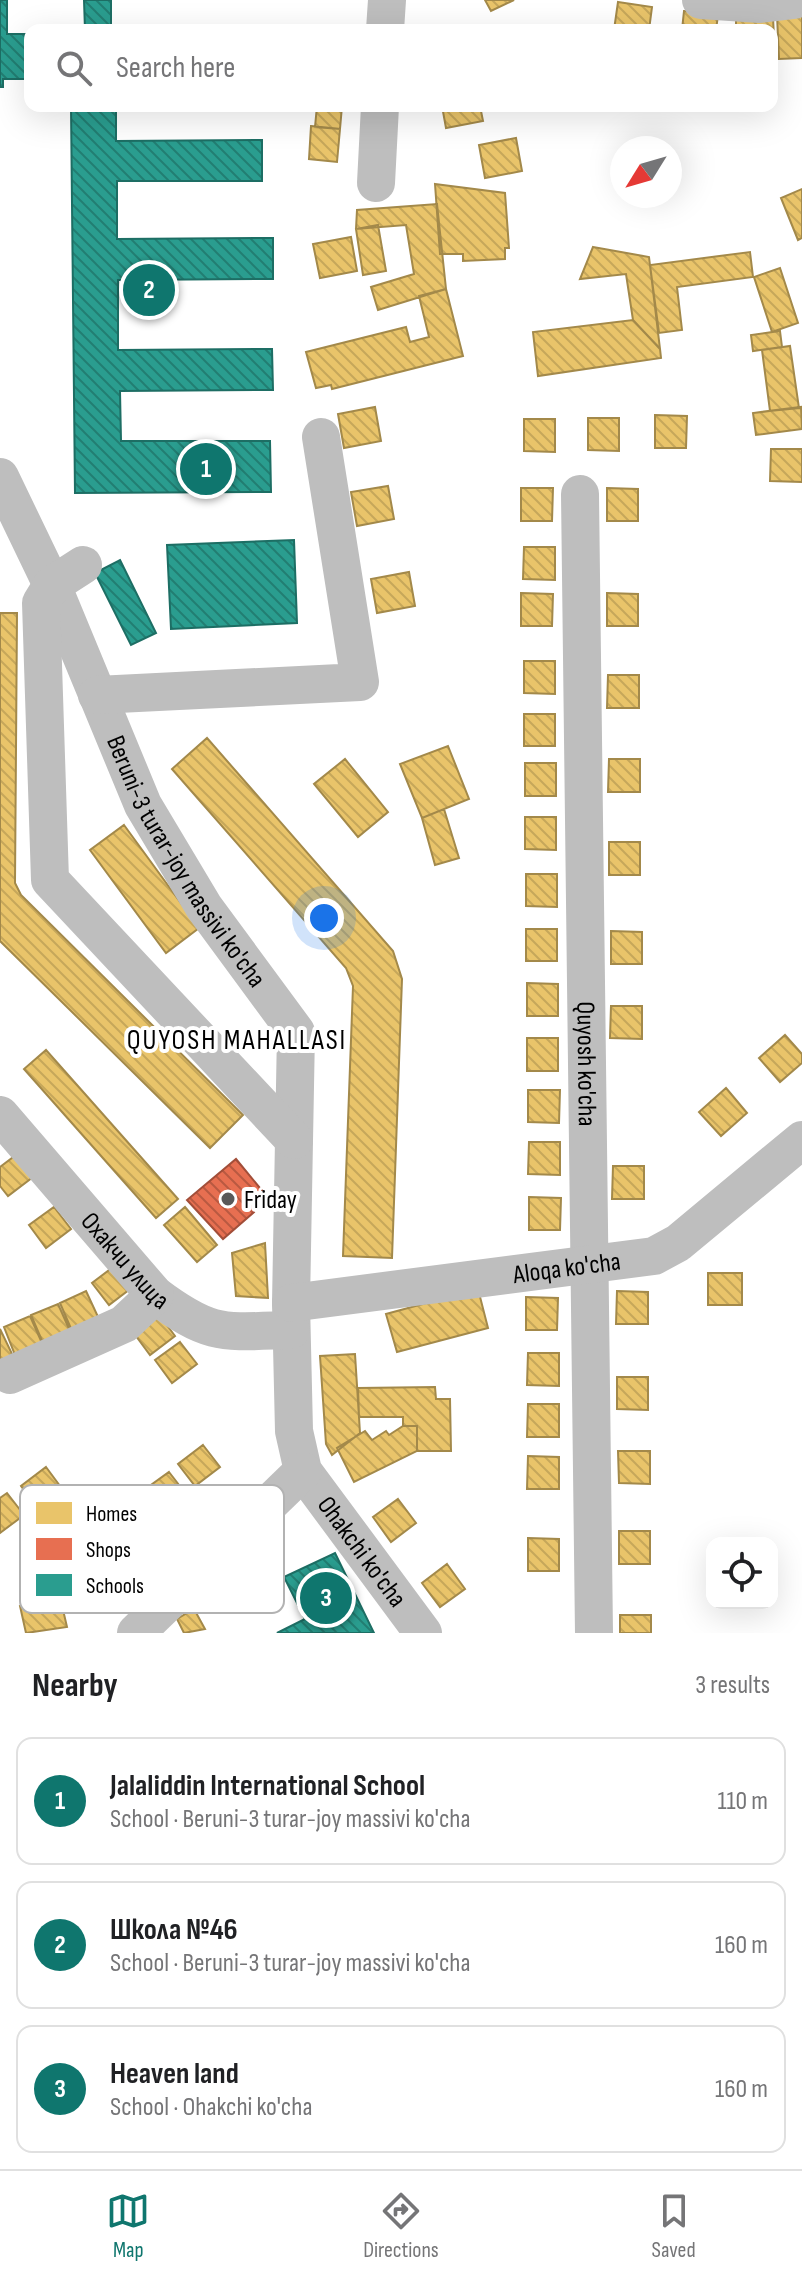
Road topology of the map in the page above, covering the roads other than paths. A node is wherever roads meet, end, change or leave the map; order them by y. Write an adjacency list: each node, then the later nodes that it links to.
1 (387, 0): 4 (street)
2 (701, 0): 3 (street)
3 (794, 0)
4 (385, 24)
5 (380, 112): 6 (street)
6 (376, 183)
7 (321, 437): 11 (street)
8 (0, 477): 10 (street, Beruni-3 turar-joy massivi ko'cha)
9 (580, 494): 15 (street, Quyosh ko'cha)
10 (67, 575): 11 (street, Beruni-3 turar-joy massivi ko'cha); 13 (street)
11 (97, 695): 13 (street, Beruni-3 turar-joy massivi ko'cha)
12 (0, 1115): 16 (street, Охакчи улица)
13 (294, 1140): 17 (street, Beruni-3 turar-joy massivi ko'cha)
14 (802, 1140): 15 (street, Aloqa ko'cha)
15 (590, 1262): 17 (street, Aloqa ko'cha); 24 (street, Quyosh ko'cha)
16 (155, 1295): 17 (street, Охакчи улица); 18 (street)
17 (291, 1317): 19 (street, Beruni-3 turar-joy massivi ko'cha)
18 (10, 1375)
19 (303, 1471): 20 (street); 23 (street, Ohakchi ko'cha)
20 (284, 1489)
21 (157, 1613): 22 (street)
22 (136, 1633)
23 (423, 1633)
24 (594, 1633)

